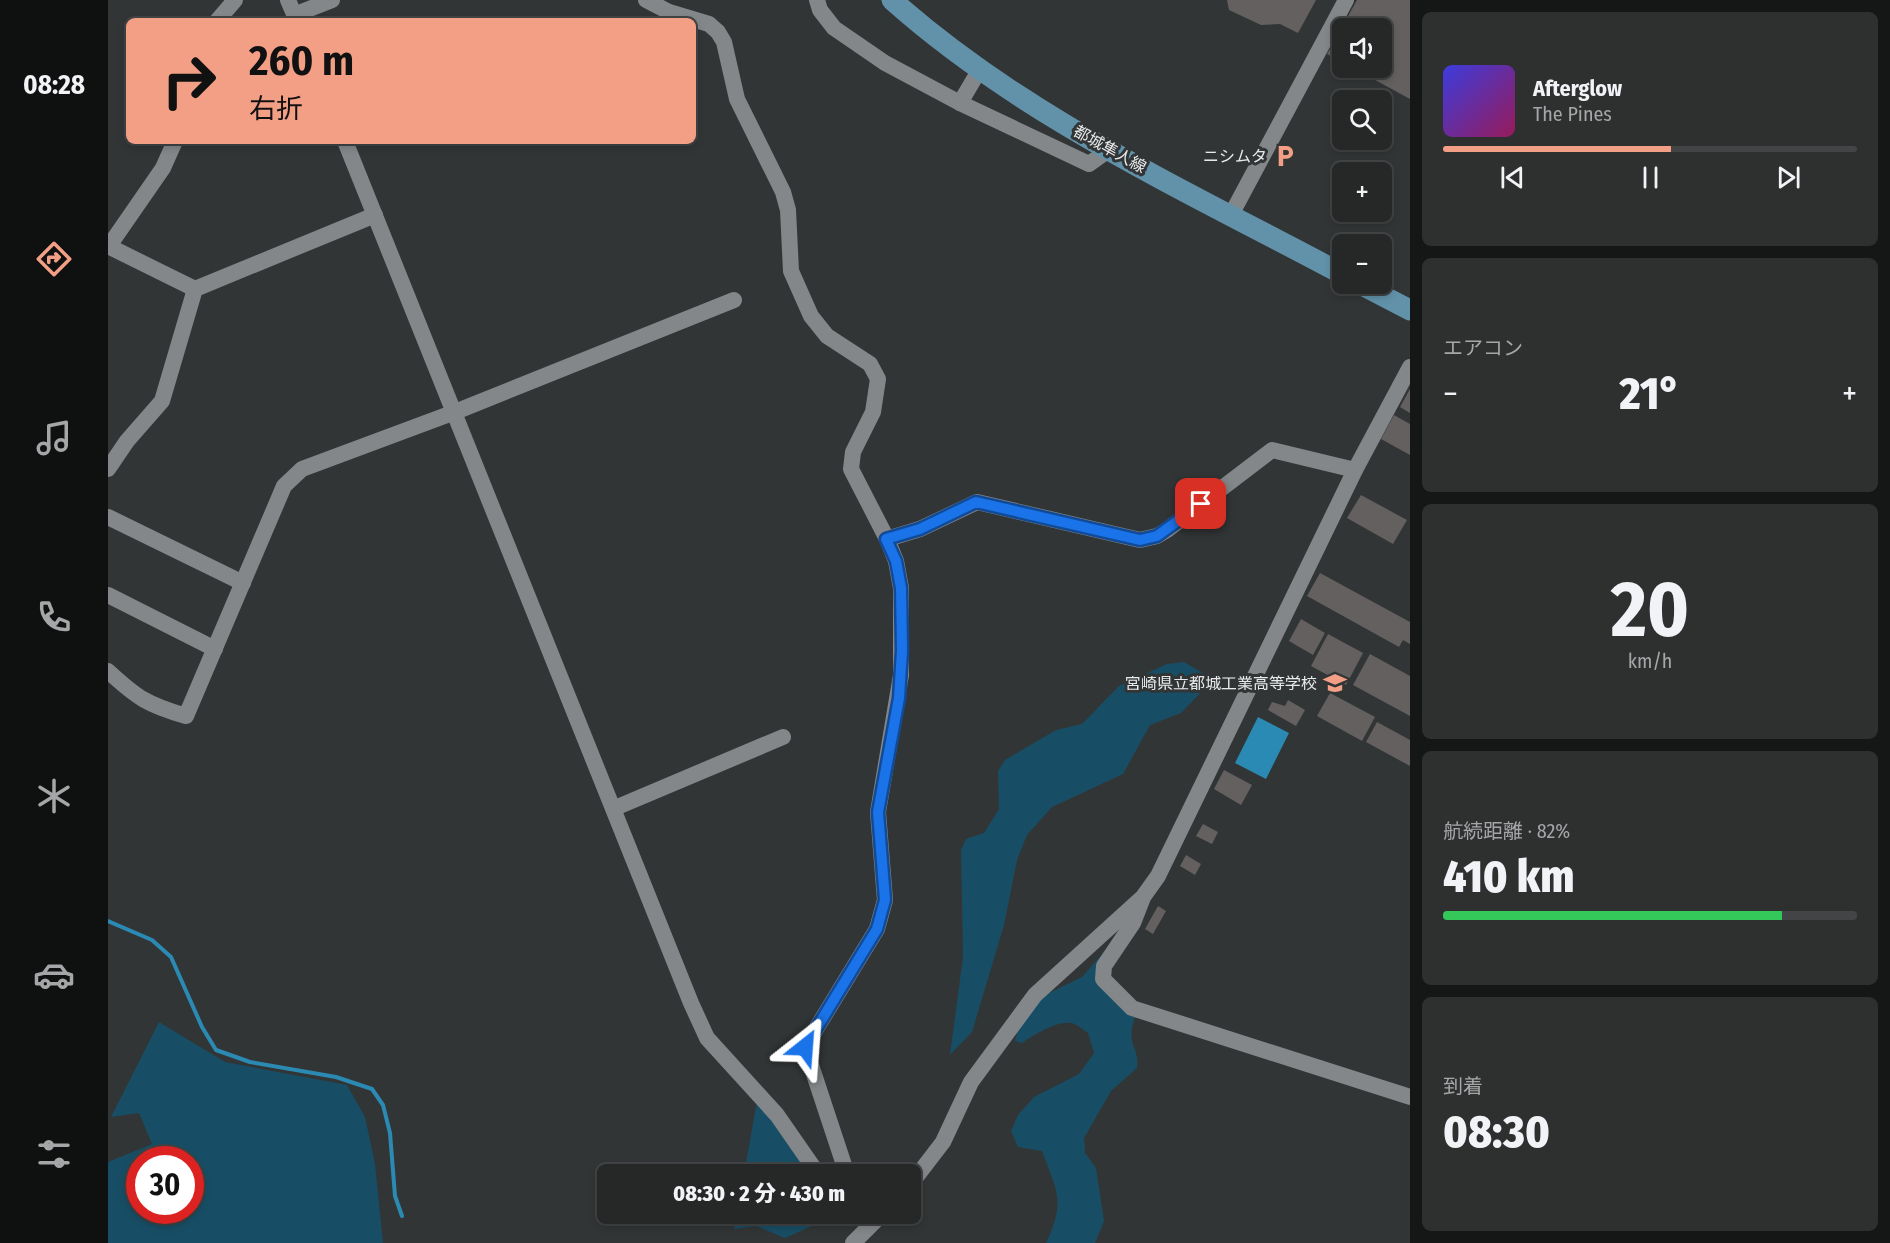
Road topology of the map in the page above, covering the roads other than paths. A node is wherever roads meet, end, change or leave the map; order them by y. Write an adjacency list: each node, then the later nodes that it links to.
1 (235, 0): 8 (street)
2 (332, 0): 7 (street)
3 (646, 0): 9 (street)
4 (817, 0): 12 (street)
5 (892, 0): 11 (main road, 都城隼人線)
6 (1346, 0): 17 (street)
7 (293, 12)
8 (220, 18)
9 (689, 18)
10 (696, 20): 29 (street)
11 (980, 69): 12 (street); 15 (main road, 都城隼人線)
12 (960, 103): 15 (street)
13 (174, 144): 18 (street)
14 (346, 144): 16 (street)
15 (1110, 149): 17 (main road, 都城隼人線)
16 (375, 215): 20 (street); 25 (street)
17 (1231, 215): 19 (main road, 都城隼人線)
18 (108, 246): 20 (street)
19 (1332, 269)
20 (195, 289): 26 (street)
21 (1379, 294): 23 (main road)
22 (734, 300): 25 (street)
23 (1410, 310)
24 (1410, 367): 27 (street)
25 (455, 412): 30 (street); 35 (street)
26 (108, 470)
27 (1355, 470): 29 (street); 36 (street)
28 (108, 517): 30 (street)
29 (886, 539): 39 (street)
30 (243, 583): 32 (street)
31 (108, 595): 32 (street)
32 (215, 649): 33 (street)
33 (108, 671)
34 (783, 737): 35 (street)
35 (615, 808): 38 (street)
36 (1143, 897): 37 (street); 40 (street)
37 (1410, 1097)
38 (811, 1164)
39 (844, 1164)
40 (921, 1171)
41 (868, 1224): 42 (street)
42 (853, 1243)

